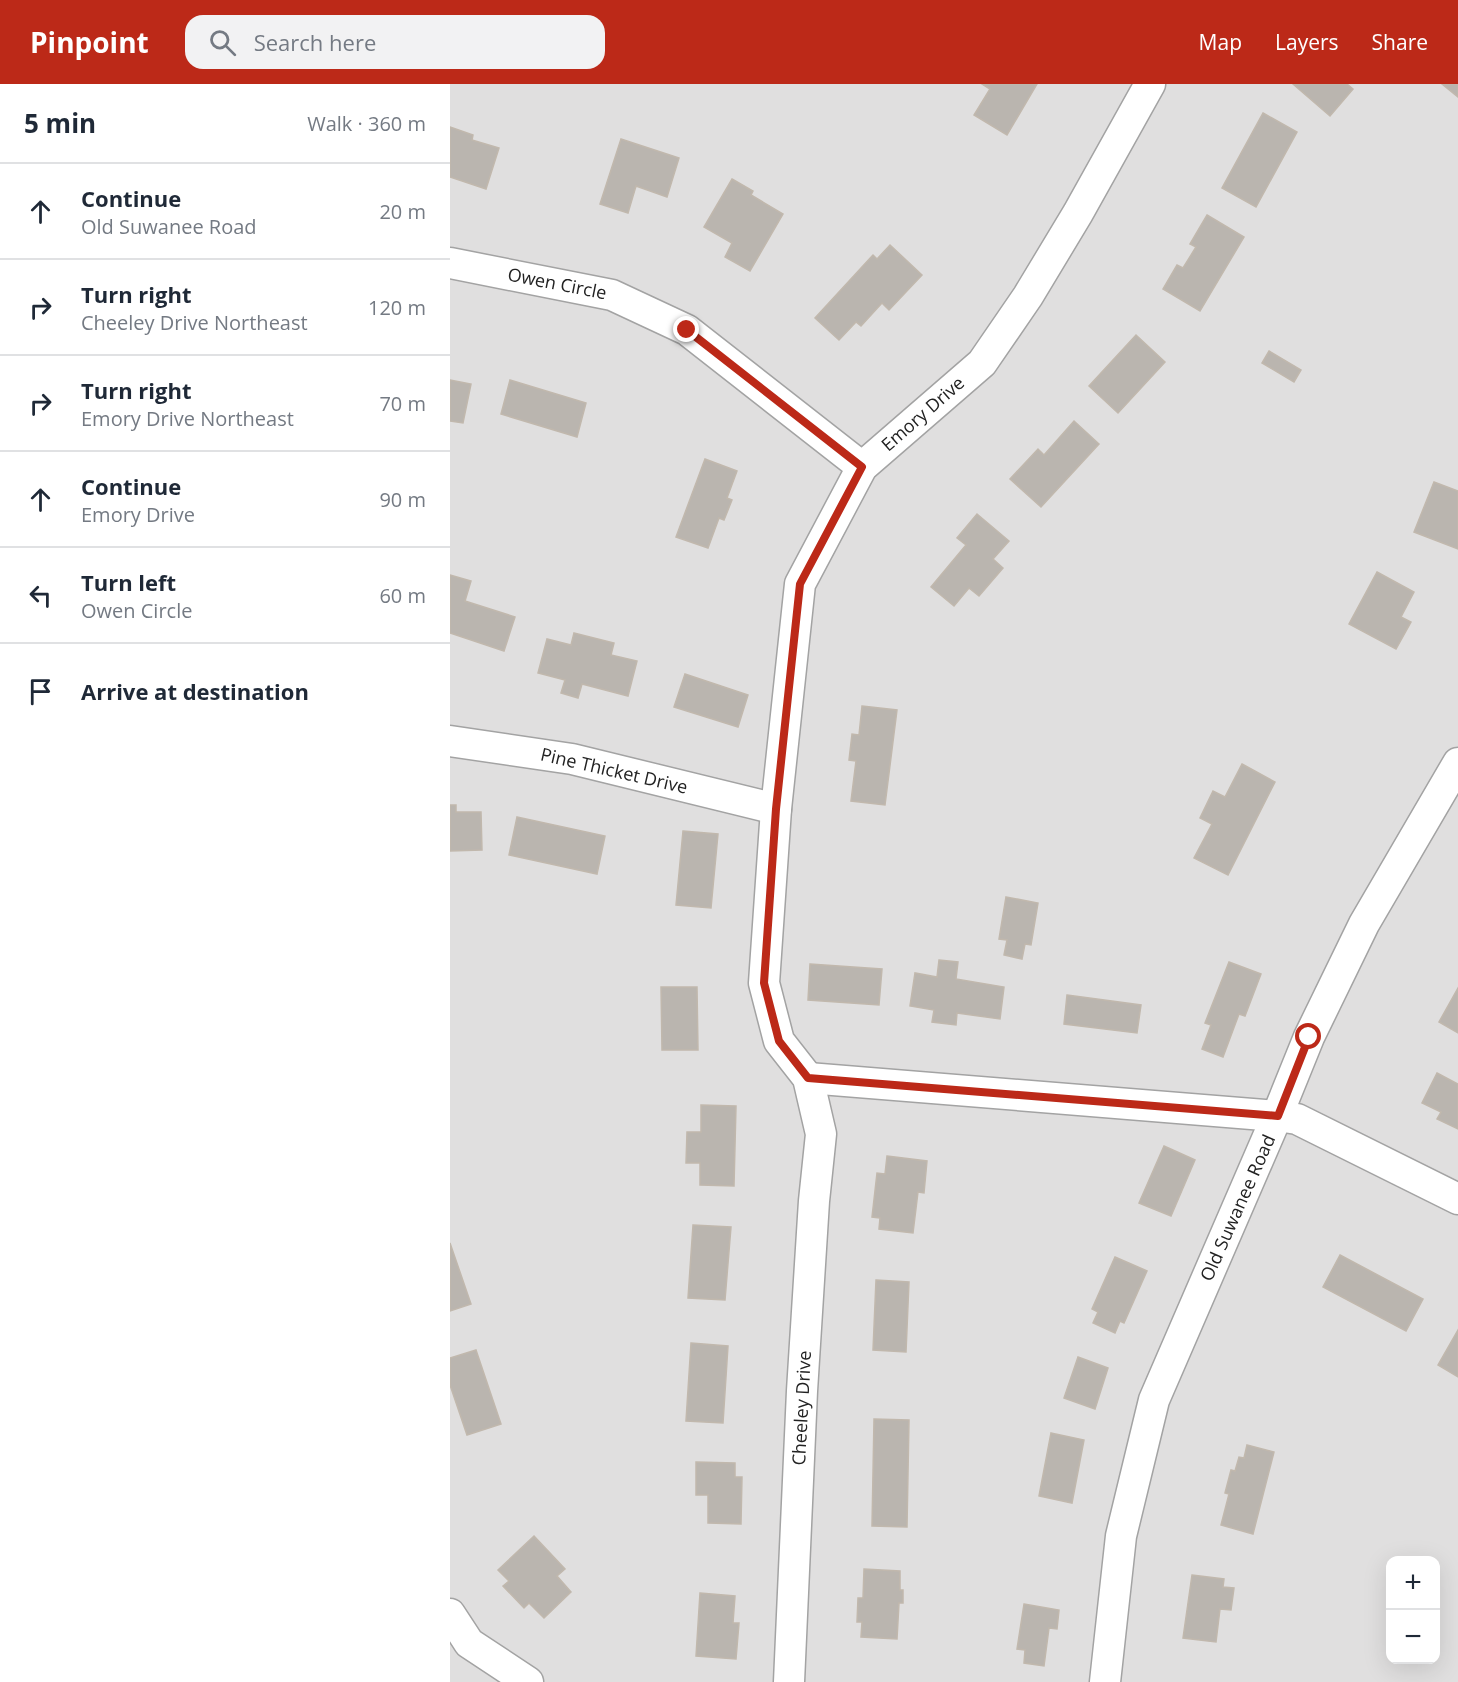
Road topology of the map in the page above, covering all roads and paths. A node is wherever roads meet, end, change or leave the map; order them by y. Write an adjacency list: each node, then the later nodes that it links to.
1 (1150, 84): 3 (street, Emory Drive)
2 (450, 263): 3 (street, Owen Circle)
3 (862, 467): 6 (street, Emory Drive)
4 (450, 741): 6 (street, Pine Thicket Drive)
5 (1458, 764): 8 (street, Old Suwanee Road)
6 (776, 809): 7 (street, Emory Drive)
7 (808, 1078): 8 (street); 12 (street, Cheeley Drive)
8 (1278, 1116): 9 (street); 13 (street, Old Suwanee Road)
9 (1458, 1199)
10 (450, 1614): 11 (street)
11 (528, 1682)
12 (789, 1682)
13 (1105, 1682)

